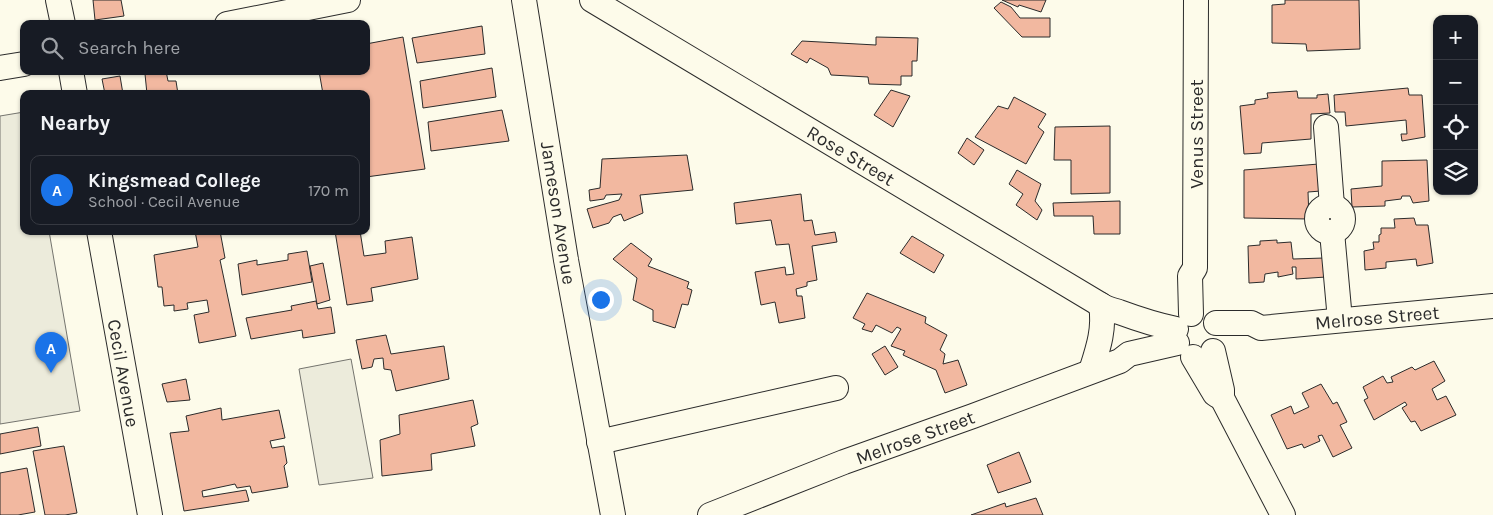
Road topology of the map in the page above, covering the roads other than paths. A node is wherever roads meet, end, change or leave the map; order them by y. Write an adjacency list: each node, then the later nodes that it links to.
1 (58, 0): 6 (street)
2 (348, 0): 7 (street)
3 (524, 0): 20 (street, Jameson Avenue)
4 (592, 0): 15 (street, Rose Street)
5 (1196, 0): 17 (street, Venus Street)
6 (61, 20)
7 (248, 20)
8 (20, 65): 9 (street)
9 (0, 68)
10 (72, 75): 11 (street)
11 (74, 90)
12 (1326, 127): 16 (street)
13 (100, 235): 21 (street, Cecil Avenue)
14 (1493, 306): 16 (street, Melrose Street)
15 (1105, 308): 17 (street, Rose Street); 18 (street)
16 (1340, 320): 17 (street, Melrose Street)
17 (1195, 336): 18 (street, Melrose Street); 24 (street, Venus Street)
18 (1091, 371): 23 (street, Melrose Street)
19 (836, 388): 20 (street)
20 (599, 442): 22 (street, Jameson Avenue)
21 (150, 515)
22 (613, 515)
23 (710, 515)
24 (1283, 515)

